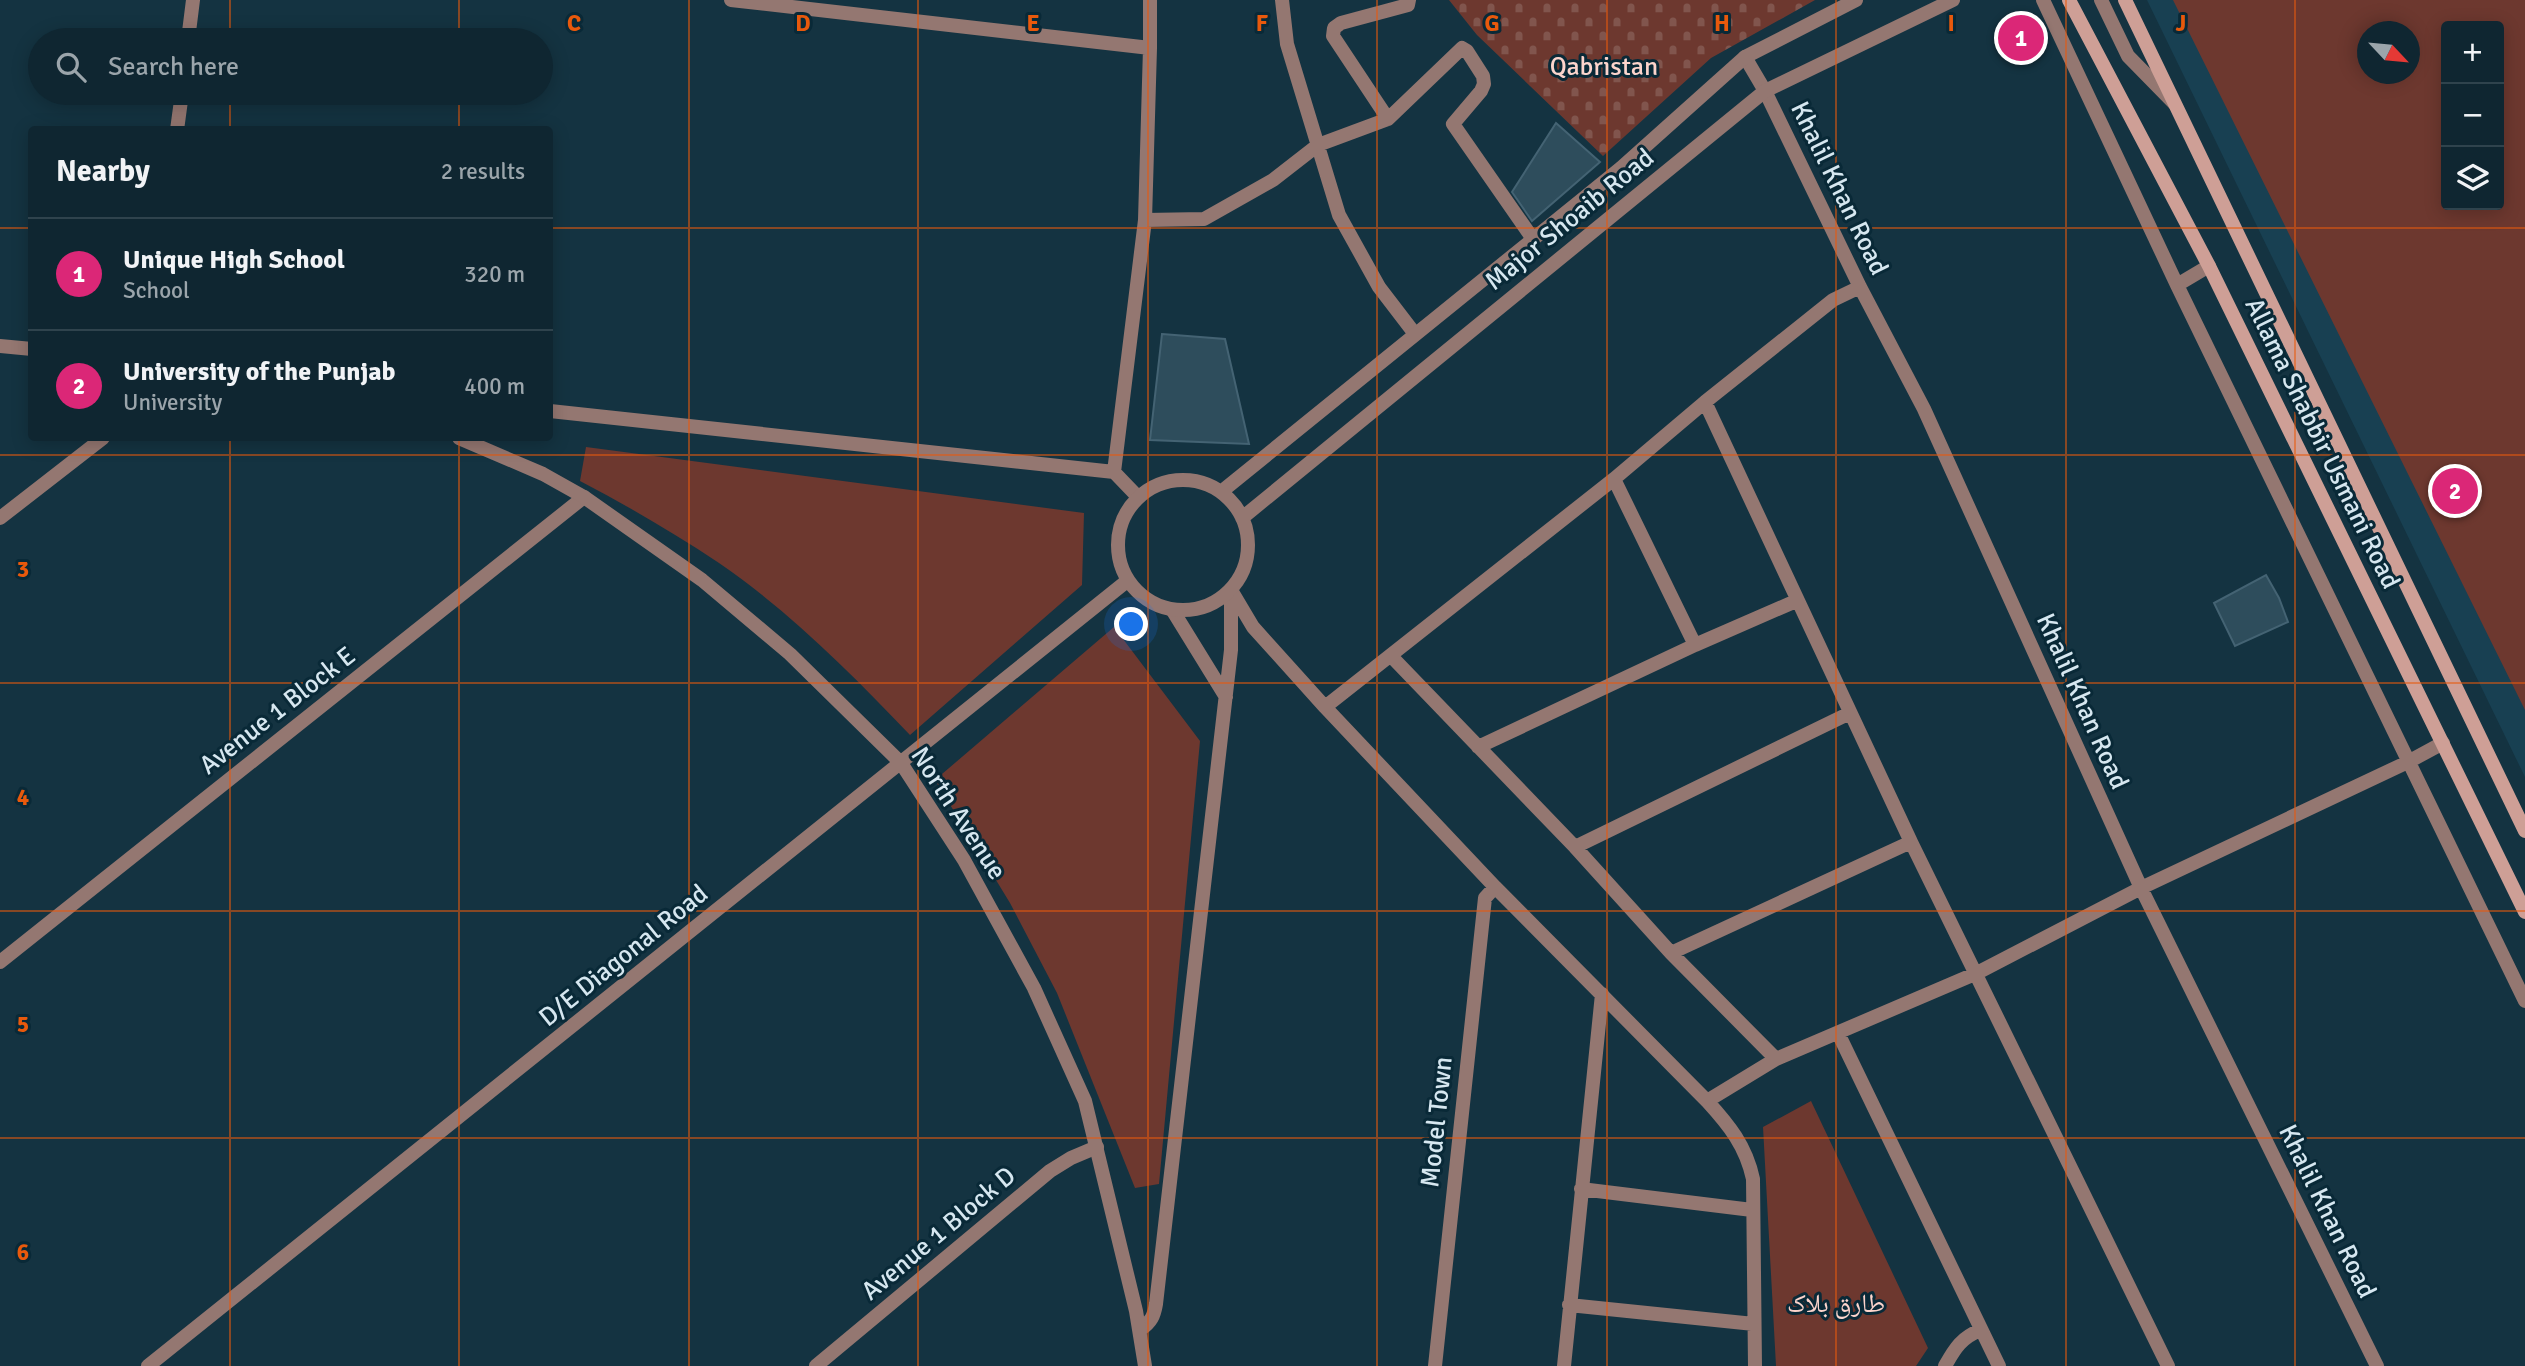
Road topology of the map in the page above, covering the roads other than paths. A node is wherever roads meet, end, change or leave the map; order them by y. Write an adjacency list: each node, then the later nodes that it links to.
1 (193, 0): 12 (street)
2 (731, 0): 13 (street)
3 (1150, 0): 13 (street)
4 (1282, 0): 20 (street)
5 (1409, 0): 18 (street)
6 (1856, 0): 14 (street, Major Shoaib Road)
7 (1953, 0): 15 (street, Major Shoaib Road)
8 (2043, 0): 24 (street)
9 (2069, 0): 23 (main road, Allama Shabbir Usmani Road)
10 (2101, 0): 17 (street)
11 (2125, 0): 17 (main road, Allama Shabbir Usmani Road)
12 (190, 28)
13 (1150, 48): 21 (street)
14 (1745, 57): 15 (street, Khalil Khan Road); 22 (street, Major Shoaib Road)
15 (1765, 91): 25 (street, Khalil Khan Road); 39 (street, Major Shoaib Road)
16 (180, 105): 19 (street)
17 (2177, 107): 53 (main road, Allama Shabbir Usmani Road)
18 (1388, 119): 20 (street); 22 (street)
19 (178, 126)
20 (1318, 145): 21 (street); 26 (street)
21 (1145, 219): 33 (street)
22 (1533, 239): 26 (street, Major Shoaib Road)
23 (2210, 266): 24 (street); 49 (main road, Allama Shabbir Usmani Road)
24 (2177, 285): 51 (street)
25 (1860, 287): 29 (street); 57 (street, Khalil Khan Road)
26 (1415, 334): 35 (street, Major Shoaib Road)
27 (0, 346): 28 (street)
28 (28, 349)
29 (1705, 402): 34 (street); 42 (street)
30 (553, 411): 33 (street)
31 (99, 441): 38 (street)
32 (467, 441): 36 (street, North Avenue)
33 (1114, 472): 37 (street)
34 (1614, 479): 44 (street); 45 (street)
35 (1221, 492): 37 (street); 39 (street)
36 (584, 497): 52 (street, North Avenue); 60 (street, Avenue 1 Block E)
37 (1138, 497): 40 (street)
38 (0, 518)
39 (1242, 518): 41 (street)
40 (1127, 582): 43 (street); 52 (street, D/E Diagonal Road)
41 (1231, 590): 43 (street); 46 (street); 47 (street)
42 (1796, 601): 44 (street); 48 (street)
43 (1173, 611): 46 (street)
44 (1695, 645): 50 (street)
45 (1391, 656): 47 (street); 50 (street)
46 (1226, 697): 72 (street)
47 (1325, 708): 56 (street)
48 (1850, 713): 54 (street); 55 (street)
49 (2443, 743): 51 (street); 58 (main road, Allama Shabbir Usmani Road)
50 (1478, 747): 55 (street)
51 (2408, 762): 57 (street); 63 (street)
52 (901, 763): 67 (street, North Avenue); 74 (street, D/E Diagonal Road)
53 (2525, 831)
54 (1911, 842): 59 (street); 61 (street)
55 (1575, 847): 59 (street)
56 (1495, 887): 62 (street); 77 (street, Model Town)
57 (2141, 888): 61 (street); 83 (street, Khalil Khan Road)
58 (2525, 912)
59 (1671, 953): 65 (street)
60 (0, 962)
61 (1977, 973): 64 (street); 82 (street)
62 (1602, 994): 66 (street); 68 (street)
63 (2525, 1001)
64 (1838, 1033): 65 (street); 73 (street)
65 (1776, 1059): 66 (street)
66 (1707, 1101): 69 (street)
67 (1097, 1147): 72 (street, North Avenue); 75 (street, Avenue 1 Block D)
68 (1581, 1189): 69 (street); 70 (street)
69 (1752, 1210): 71 (street)
70 (1569, 1305): 71 (street); 78 (street)
71 (1754, 1324): 79 (street)
72 (1140, 1329): 76 (street, North Avenue)
73 (1981, 1330): 80 (street); 81 (street)
74 (148, 1366)
75 (816, 1366)
76 (1145, 1366)
77 (1435, 1366)
78 (1564, 1366)
79 (1755, 1366)
80 (1945, 1366)
81 (1999, 1366)
82 (2168, 1366)
83 (2377, 1366)

